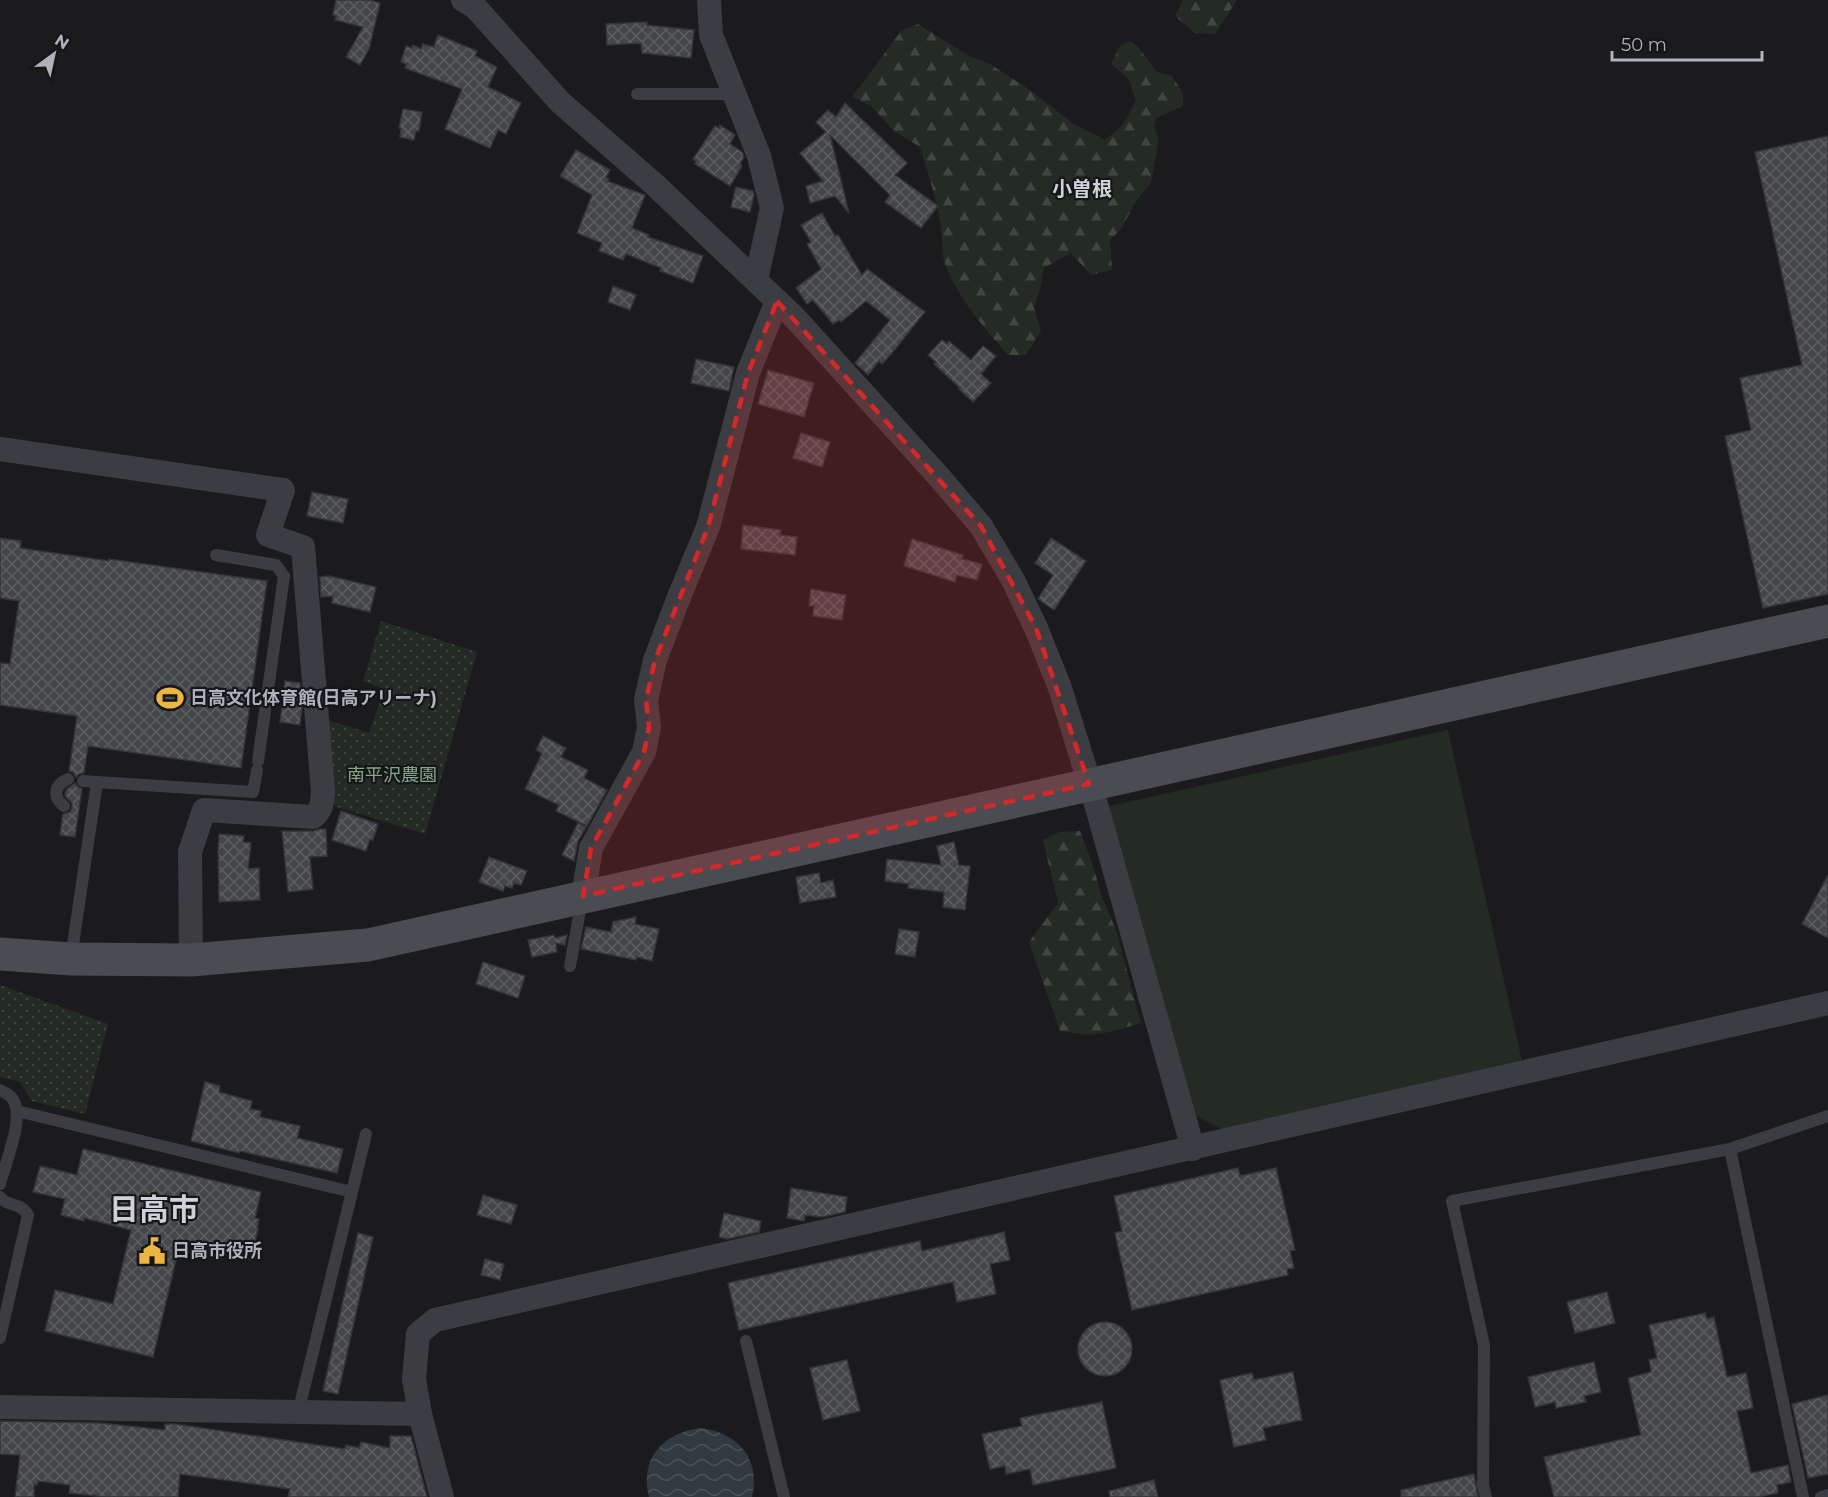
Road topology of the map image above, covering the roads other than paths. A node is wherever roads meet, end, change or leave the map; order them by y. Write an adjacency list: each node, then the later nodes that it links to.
1 (463, 0): 5 (street)
2 (709, 0): 4 (street)
3 (637, 94): 4 (lane)
4 (735, 94): 5 (street)
5 (756, 280): 6 (street)
6 (777, 301): 13 (street); 17 (street)
7 (0, 449): 20 (street)
8 (216, 555): 12 (lane)
9 (1828, 621): 13 (street)
10 (68, 780): 14 (lane)
11 (83, 781): 12 (lane)
12 (96, 782): 16 (lane)
13 (1089, 784): 17 (street); 27 (street)
14 (64, 806)
15 (79, 808): 16 (lane)
16 (92, 809): 19 (lane)
17 (582, 896): 20 (street); 21 (lane)
18 (0, 954): 19 (street)
19 (71, 959): 20 (street)
20 (191, 960)
21 (570, 966)
22 (1828, 1003): 27 (street)
23 (0, 1090): 24 (lane)
24 (17, 1111): 29 (lane); 30 (lane)
25 (1828, 1116): 28 (lane)
26 (366, 1134): 30 (lane)
27 (1193, 1149): 36 (street)
28 (1730, 1149): 40 (lane); 41 (lane)
29 (0, 1184)
30 (352, 1192): 35 (lane)
31 (0, 1197): 32 (lane)
32 (0, 1338)
33 (746, 1341): 39 (lane)
34 (0, 1407): 35 (street)
35 (298, 1413): 36 (street)
36 (420, 1414): 38 (street)
37 (1828, 1495): 42 (lane)
38 (442, 1497)
39 (784, 1497)
40 (1486, 1497)
41 (1803, 1497)
42 (1821, 1497)

